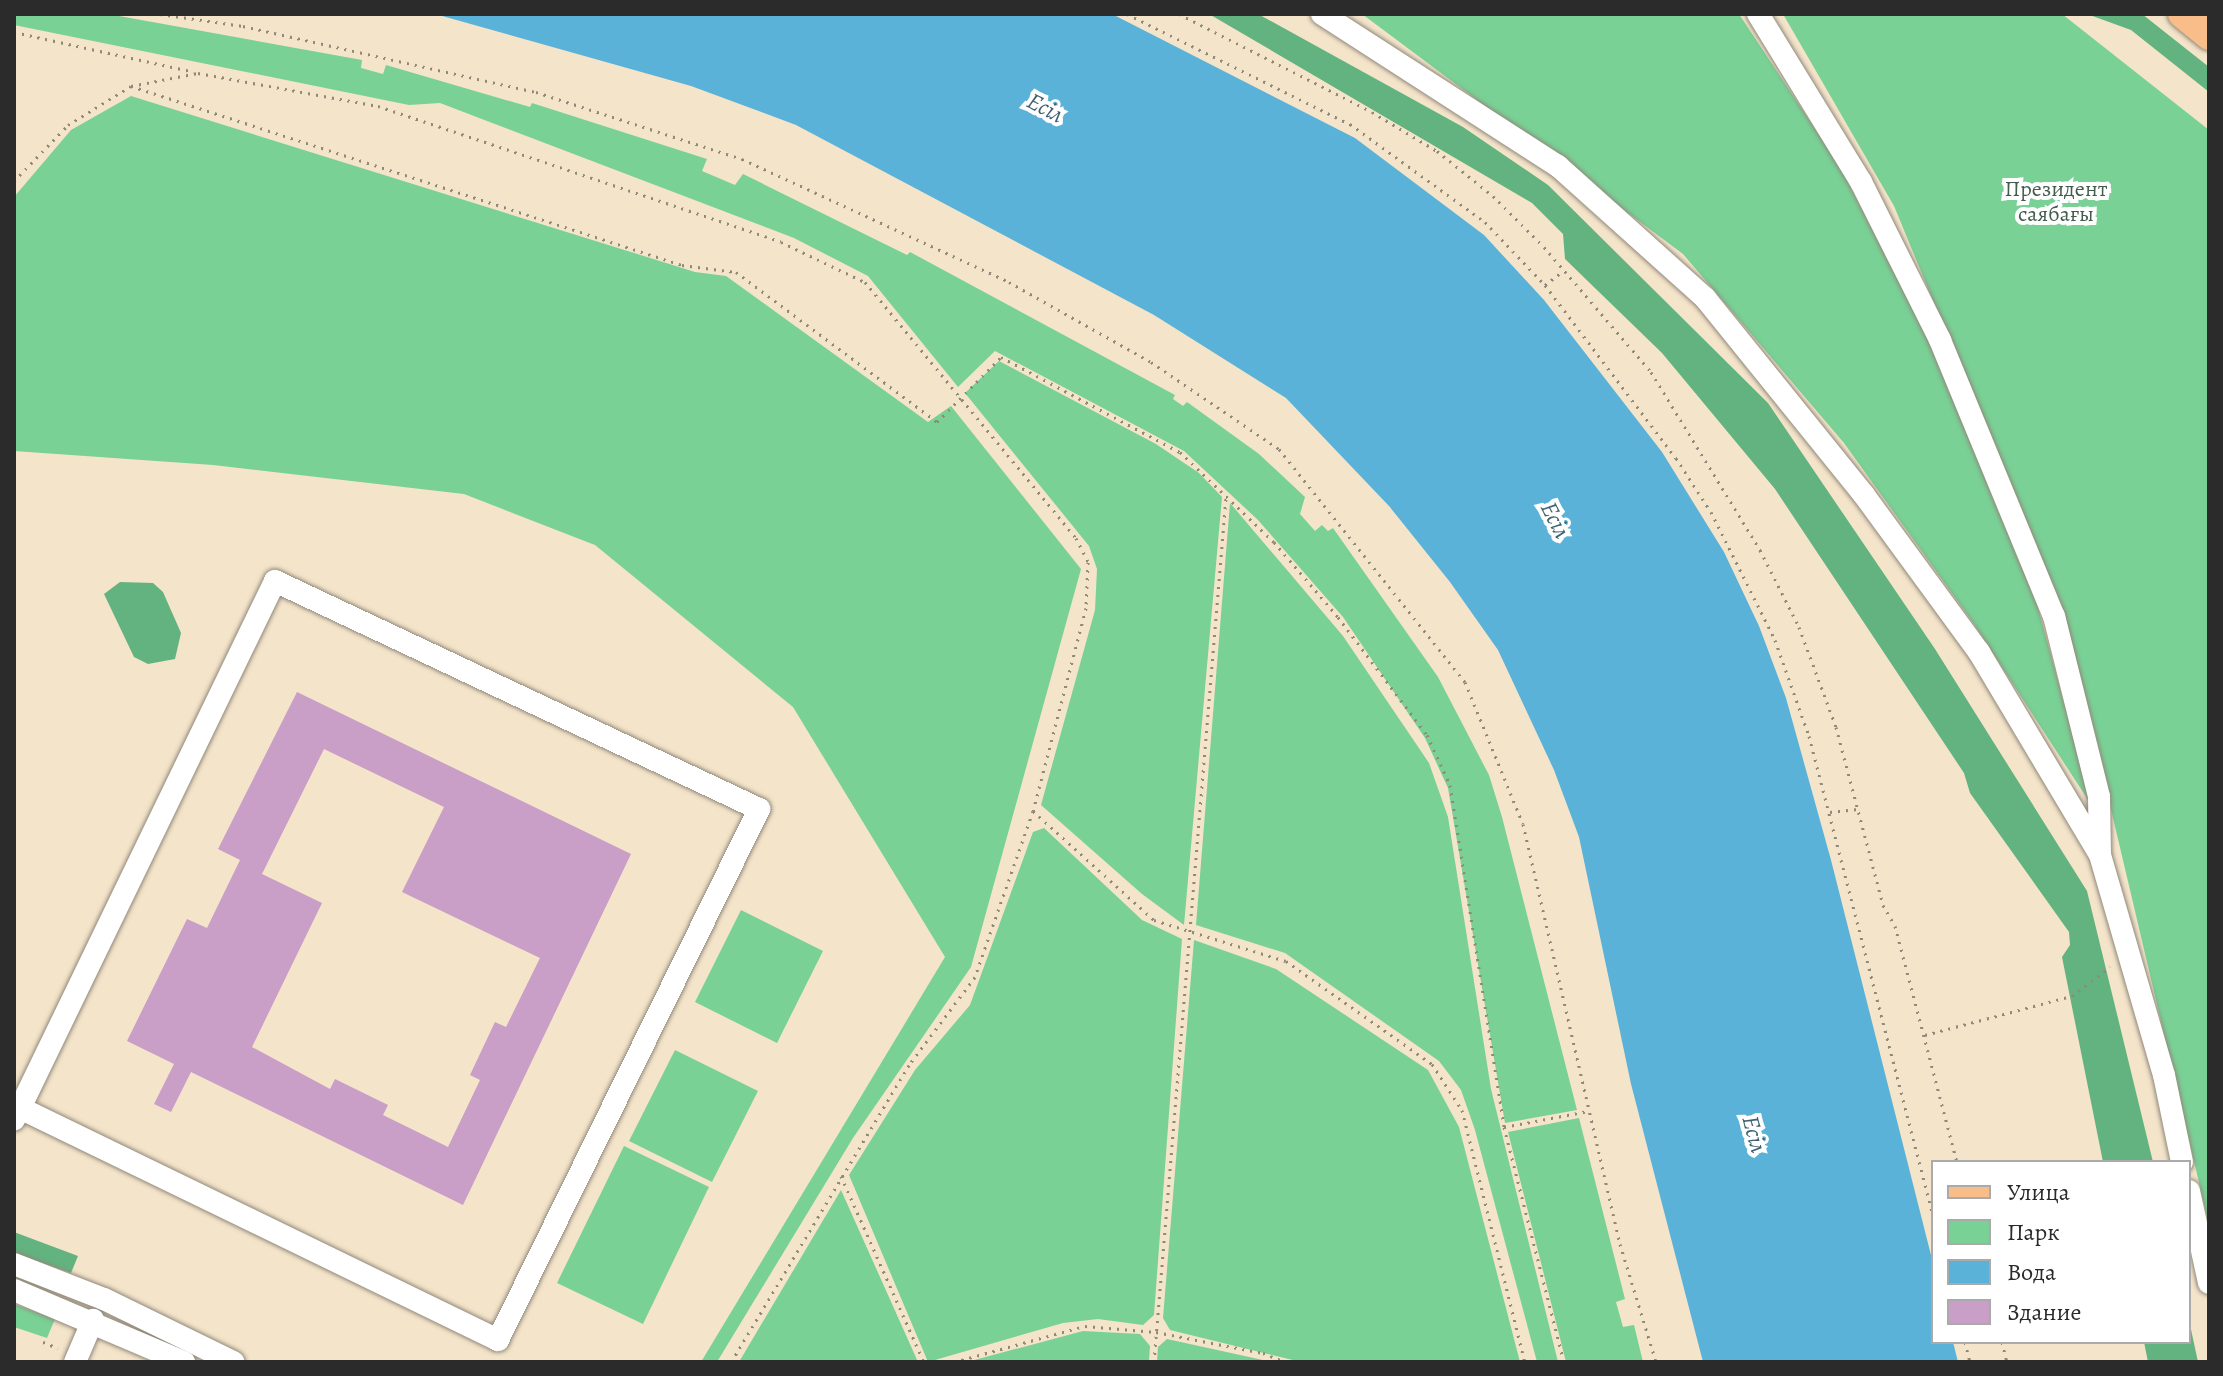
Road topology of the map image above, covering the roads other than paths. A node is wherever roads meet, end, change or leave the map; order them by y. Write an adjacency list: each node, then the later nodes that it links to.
1 (1322, 14): 7 (street)
2 (1758, 14): 7 (street)
3 (2182, 14): 6 (main road)
4 (2199, 14): 5 (main road)
5 (2209, 23)
6 (2209, 36)
7 (2100, 855): 9 (street)
8 (16, 1111): 8 (street)
9 (2181, 1160)
10 (2191, 1200): 12 (street)
11 (14, 1264): 17 (street)
12 (2209, 1283)
13 (14, 1290): 14 (street)
14 (93, 1320): 15 (street); 16 (street)
15 (75, 1362)
16 (184, 1362)
17 (233, 1362)

